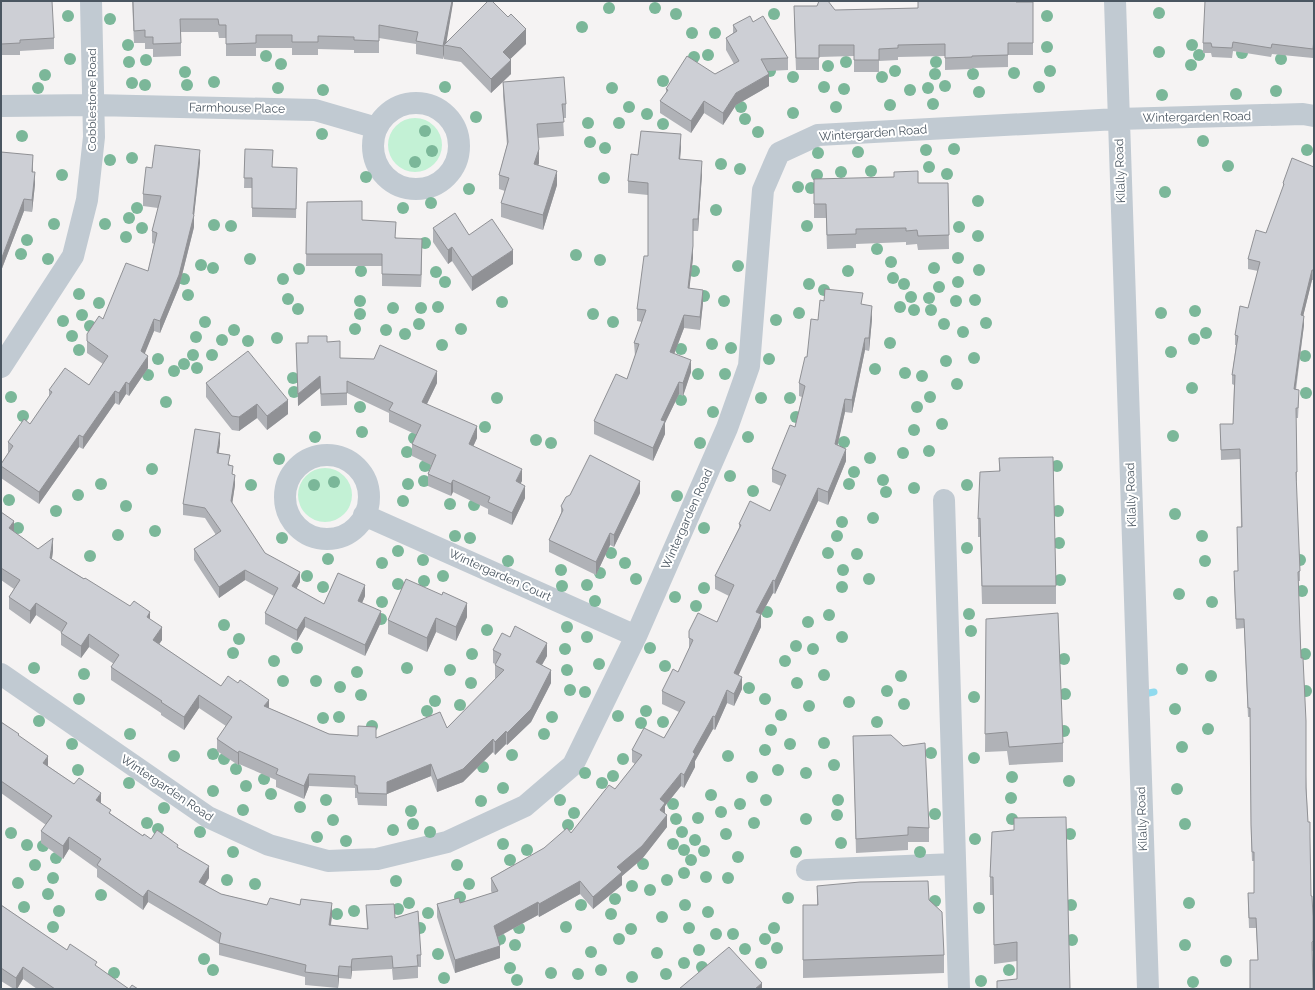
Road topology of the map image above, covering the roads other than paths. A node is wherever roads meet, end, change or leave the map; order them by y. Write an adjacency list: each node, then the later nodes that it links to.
1 (91, 1): 3 (street, Cobblestone Road)
2 (1115, 1): 6 (street, Kilally Road)
3 (93, 105): 4 (street, Farmhouse Place); 7 (street, Farmhouse Place); 8 (street, Cobblestone Road)
4 (1, 106)
5 (1314, 116): 6 (street, Wintergarden Road)
6 (1118, 119): 11 (street, Wintergarden Road); 16 (street, Kilally Road)
7 (377, 128)
8 (1, 367)
9 (944, 500): 13 (street)
10 (364, 515): 11 (street, Wintergarden Court)
11 (636, 636): 12 (street, Wintergarden Road)
12 (1, 674)
13 (955, 864): 14 (street); 15 (street)
14 (807, 870)
15 (959, 989)
16 (1148, 989)

